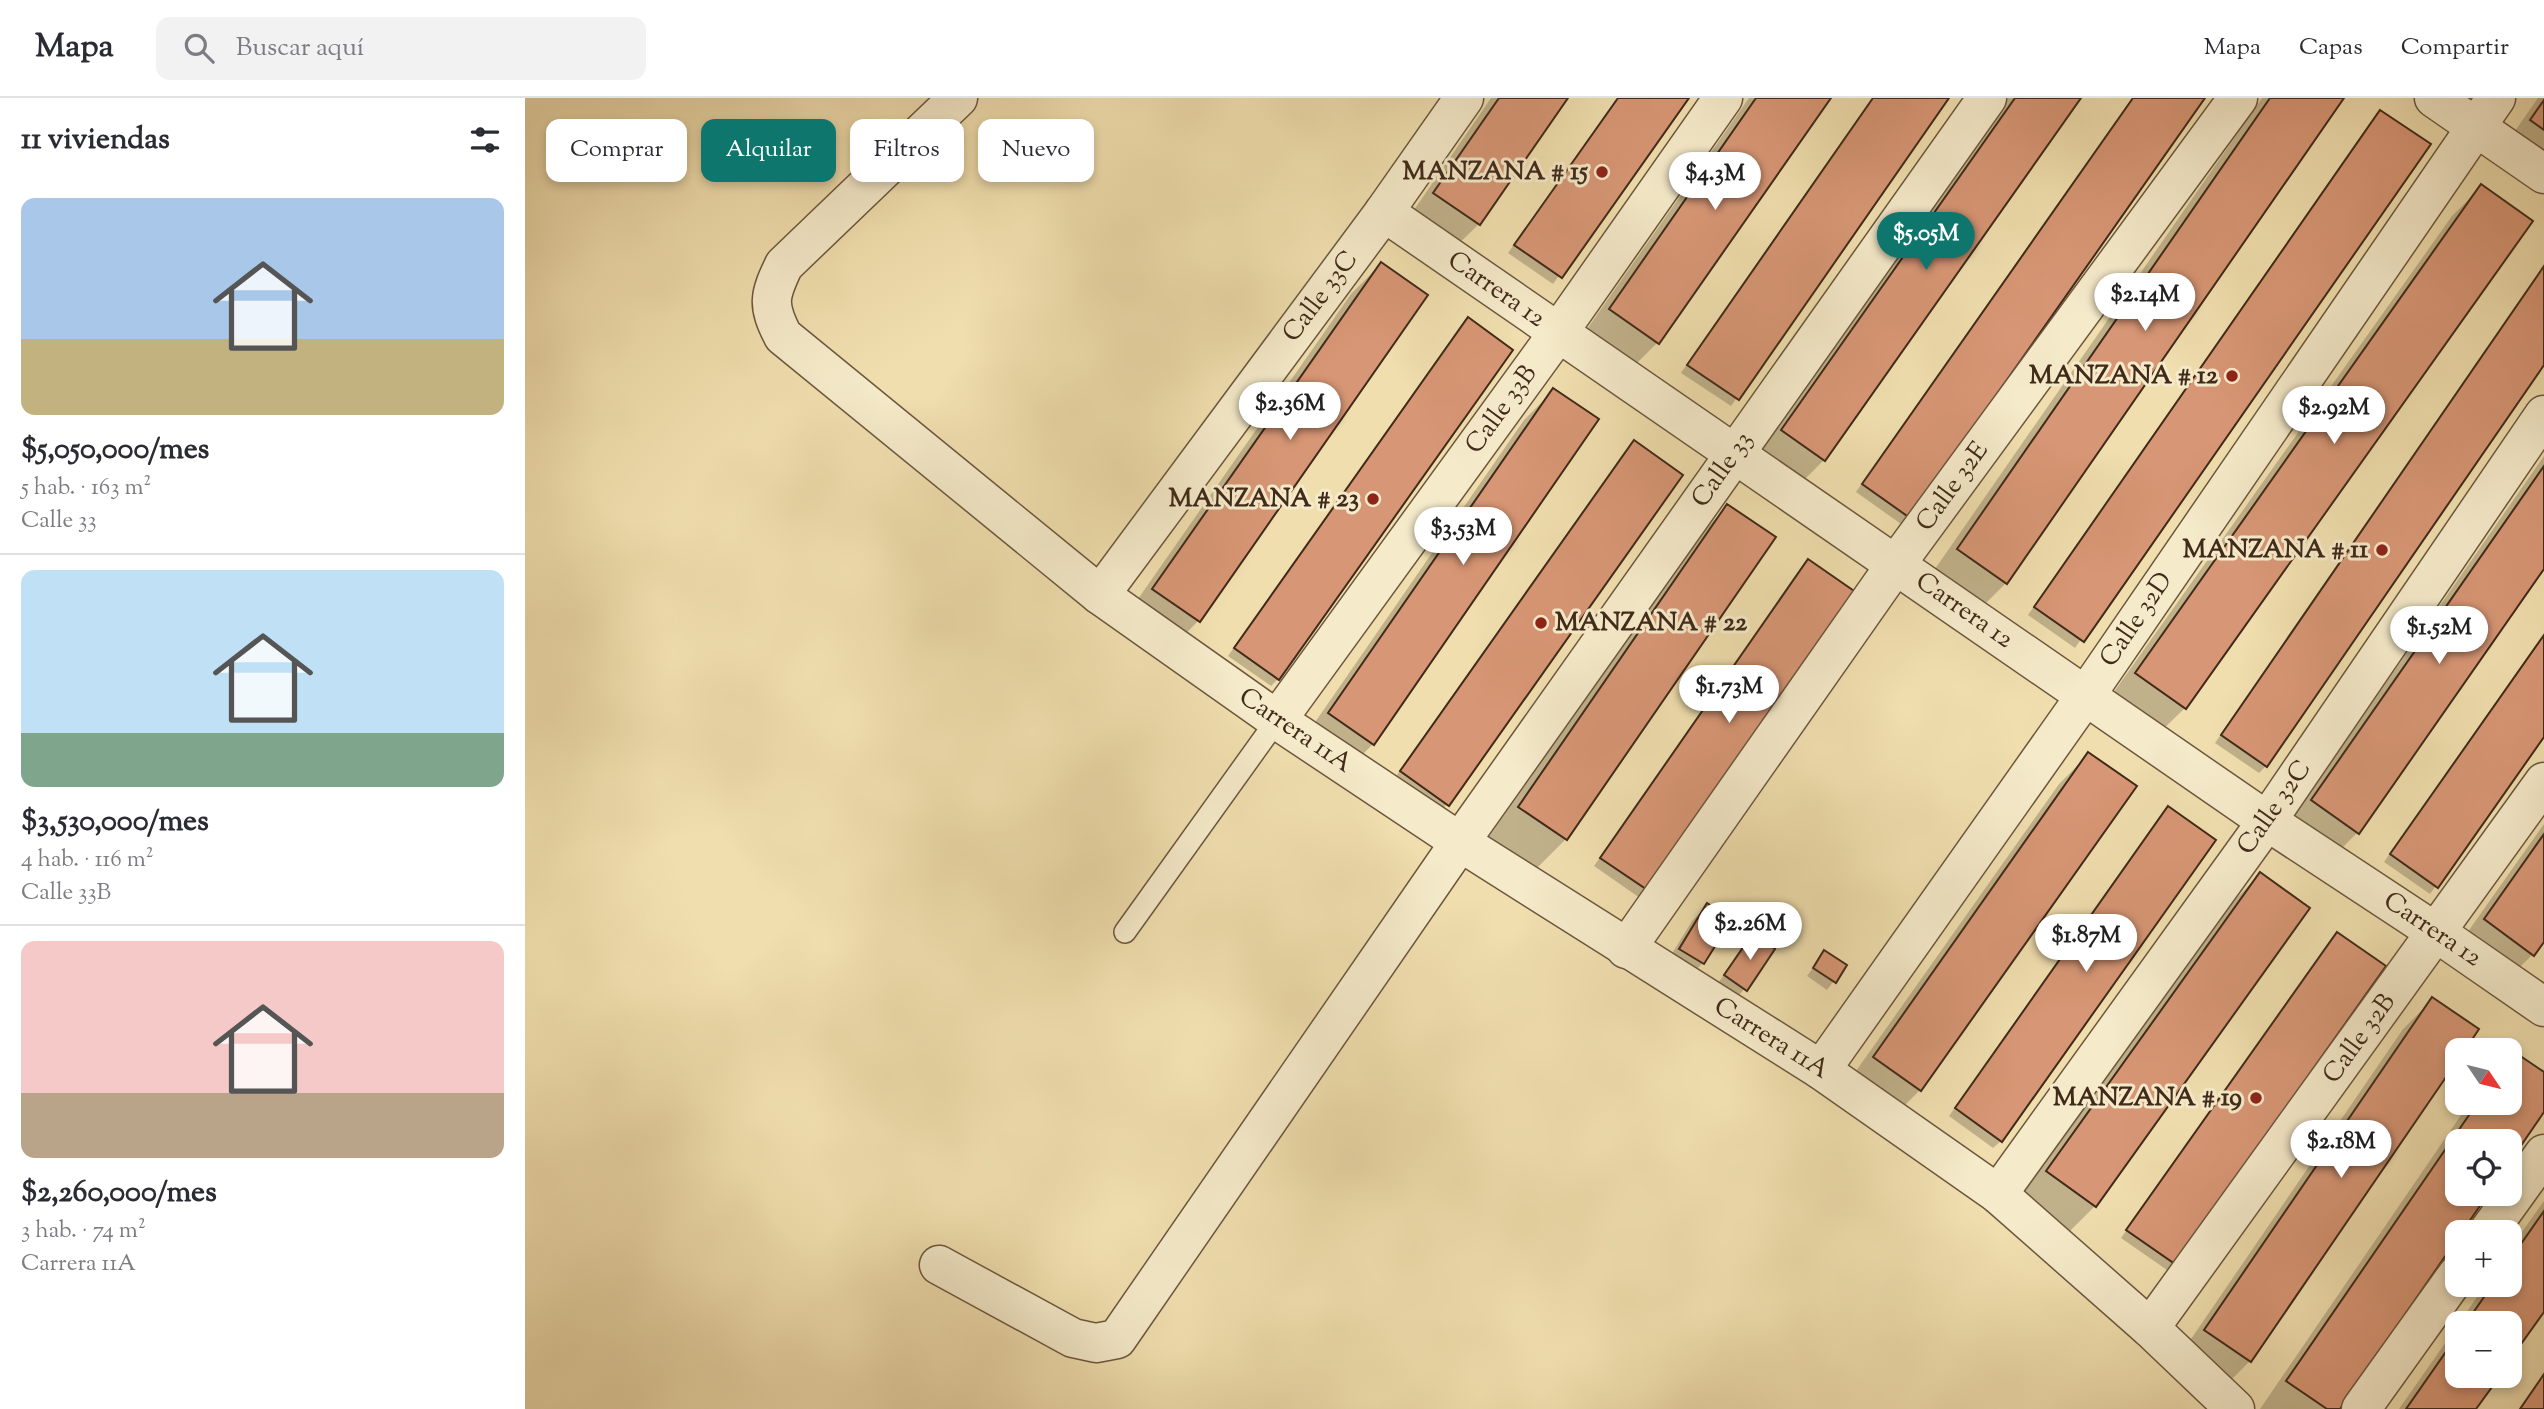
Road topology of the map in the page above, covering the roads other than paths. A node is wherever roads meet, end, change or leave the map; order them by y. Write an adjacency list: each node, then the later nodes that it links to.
1 (958, 98): 14 (street, Carrera 11A)
2 (1464, 98): 9 (street, Calle 33C)
3 (1723, 98): 10 (street, Calle 33B)
4 (1987, 98): 12 (street, Calle 33)
5 (2238, 98): 13 (street, Calle 32E)
6 (2434, 98): 7 (street)
7 (2486, 112): 8 (street); 15 (street, Calle 32D)
8 (2544, 174)
9 (1384, 212): 10 (street, Carrera 12); 14 (street, Calle 33C)
10 (1558, 333): 12 (street, Carrera 12); 16 (street, Calle 33B)
11 (2544, 415): 18 (street, Calle 32C)
12 (1735, 453): 13 (street, Carrera 12); 19 (street, Calle 33)
13 (1896, 564): 15 (street, Carrera 12); 22 (street, Calle 32E)
14 (1100, 595): 16 (street, Carrera 11A)
15 (2086, 695): 18 (street, Carrera 12); 24 (street, Calle 32D)
16 (1277, 720): 19 (street, Carrera 11A); 20 (lane)
17 (2544, 782): 21 (street, Calle 32B)
18 (2267, 821): 21 (street, Carrera 12); 26 (street, Calle 32C)
19 (1460, 842): 22 (street, Carrera 11A); 28 (street, Calle 33)
20 (1125, 932)
21 (2437, 933): 23 (street, Carrera 12); 30 (street, Calle 32B)
22 (1626, 949): 24 (street, Carrera 11A)
23 (2544, 1007)
24 (1821, 1070): 26 (street, Carrera 11A)
25 (2544, 1154): 27 (street)
26 (1999, 1194): 30 (street, Carrera 11A)
27 (2497, 1220)
28 (939, 1265)
29 (2445, 1292): 32 (street)
30 (2150, 1328): 31 (street, Carrera 11A)
31 (2235, 1409)
32 (2361, 1409)

